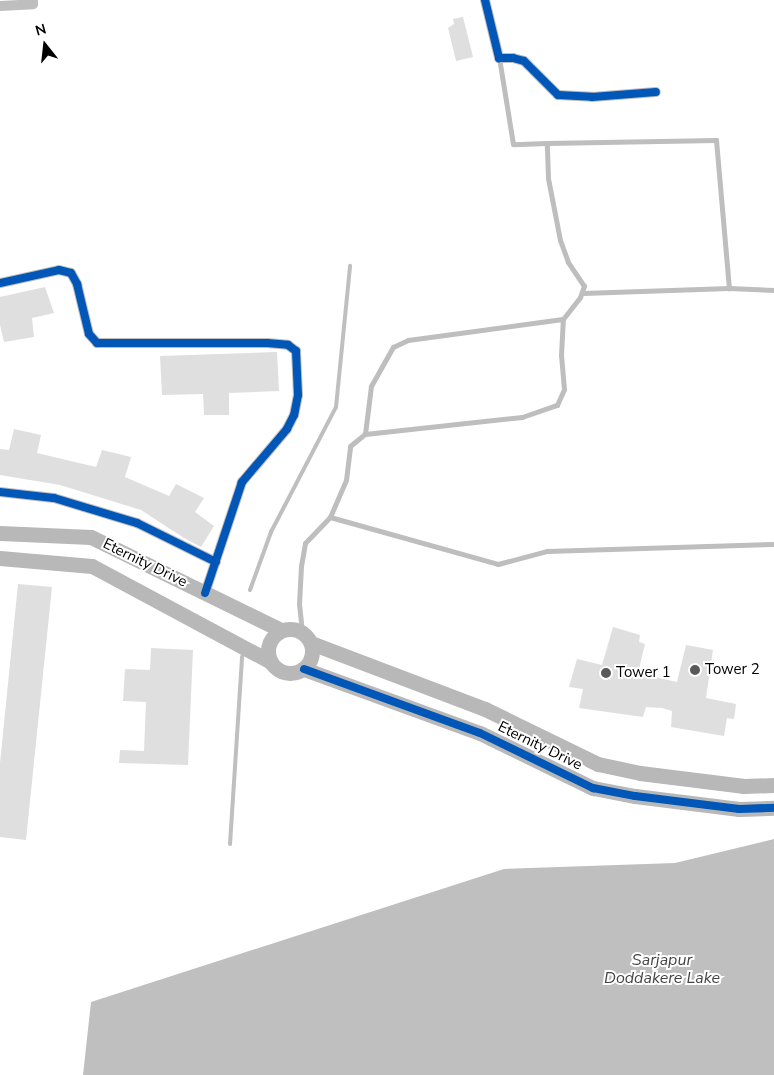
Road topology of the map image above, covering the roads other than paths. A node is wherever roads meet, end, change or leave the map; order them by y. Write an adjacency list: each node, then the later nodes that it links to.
1 (33, 0): 3 (street)
2 (485, 0): 4 (street)
3 (0, 6)
4 (498, 58): 5 (street); 6 (lane)
5 (656, 92)
6 (547, 143): 8 (lane); 10 (lane)
7 (0, 283): 20 (street)
8 (729, 288): 9 (lane); 10 (lane)
9 (774, 290)
10 (583, 293): 11 (lane)
11 (563, 319): 12 (lane); 12 (lane)
12 (365, 434): 14 (lane)
13 (0, 492): 20 (street)
14 (330, 517): 17 (lane); 23 (lane)
15 (0, 532): 16 (street, Eternity Drive)
16 (27, 534): 19 (street); 21 (street, Eternity Drive)
17 (774, 544)
18 (0, 558): 19 (street, Eternity Drive)
19 (20, 560): 24 (street, Eternity Drive)
20 (216, 562): 21 (street)
21 (205, 593): 22 (street, Eternity Drive)
22 (281, 630): 23 (street, Eternity Drive); 24 (street)
23 (307, 637): 25 (street); 26 (street, Eternity Drive)
24 (271, 662): 25 (street, Eternity Drive)
25 (304, 669): 27 (street, Eternity Drive)
26 (774, 785)
27 (774, 808)

